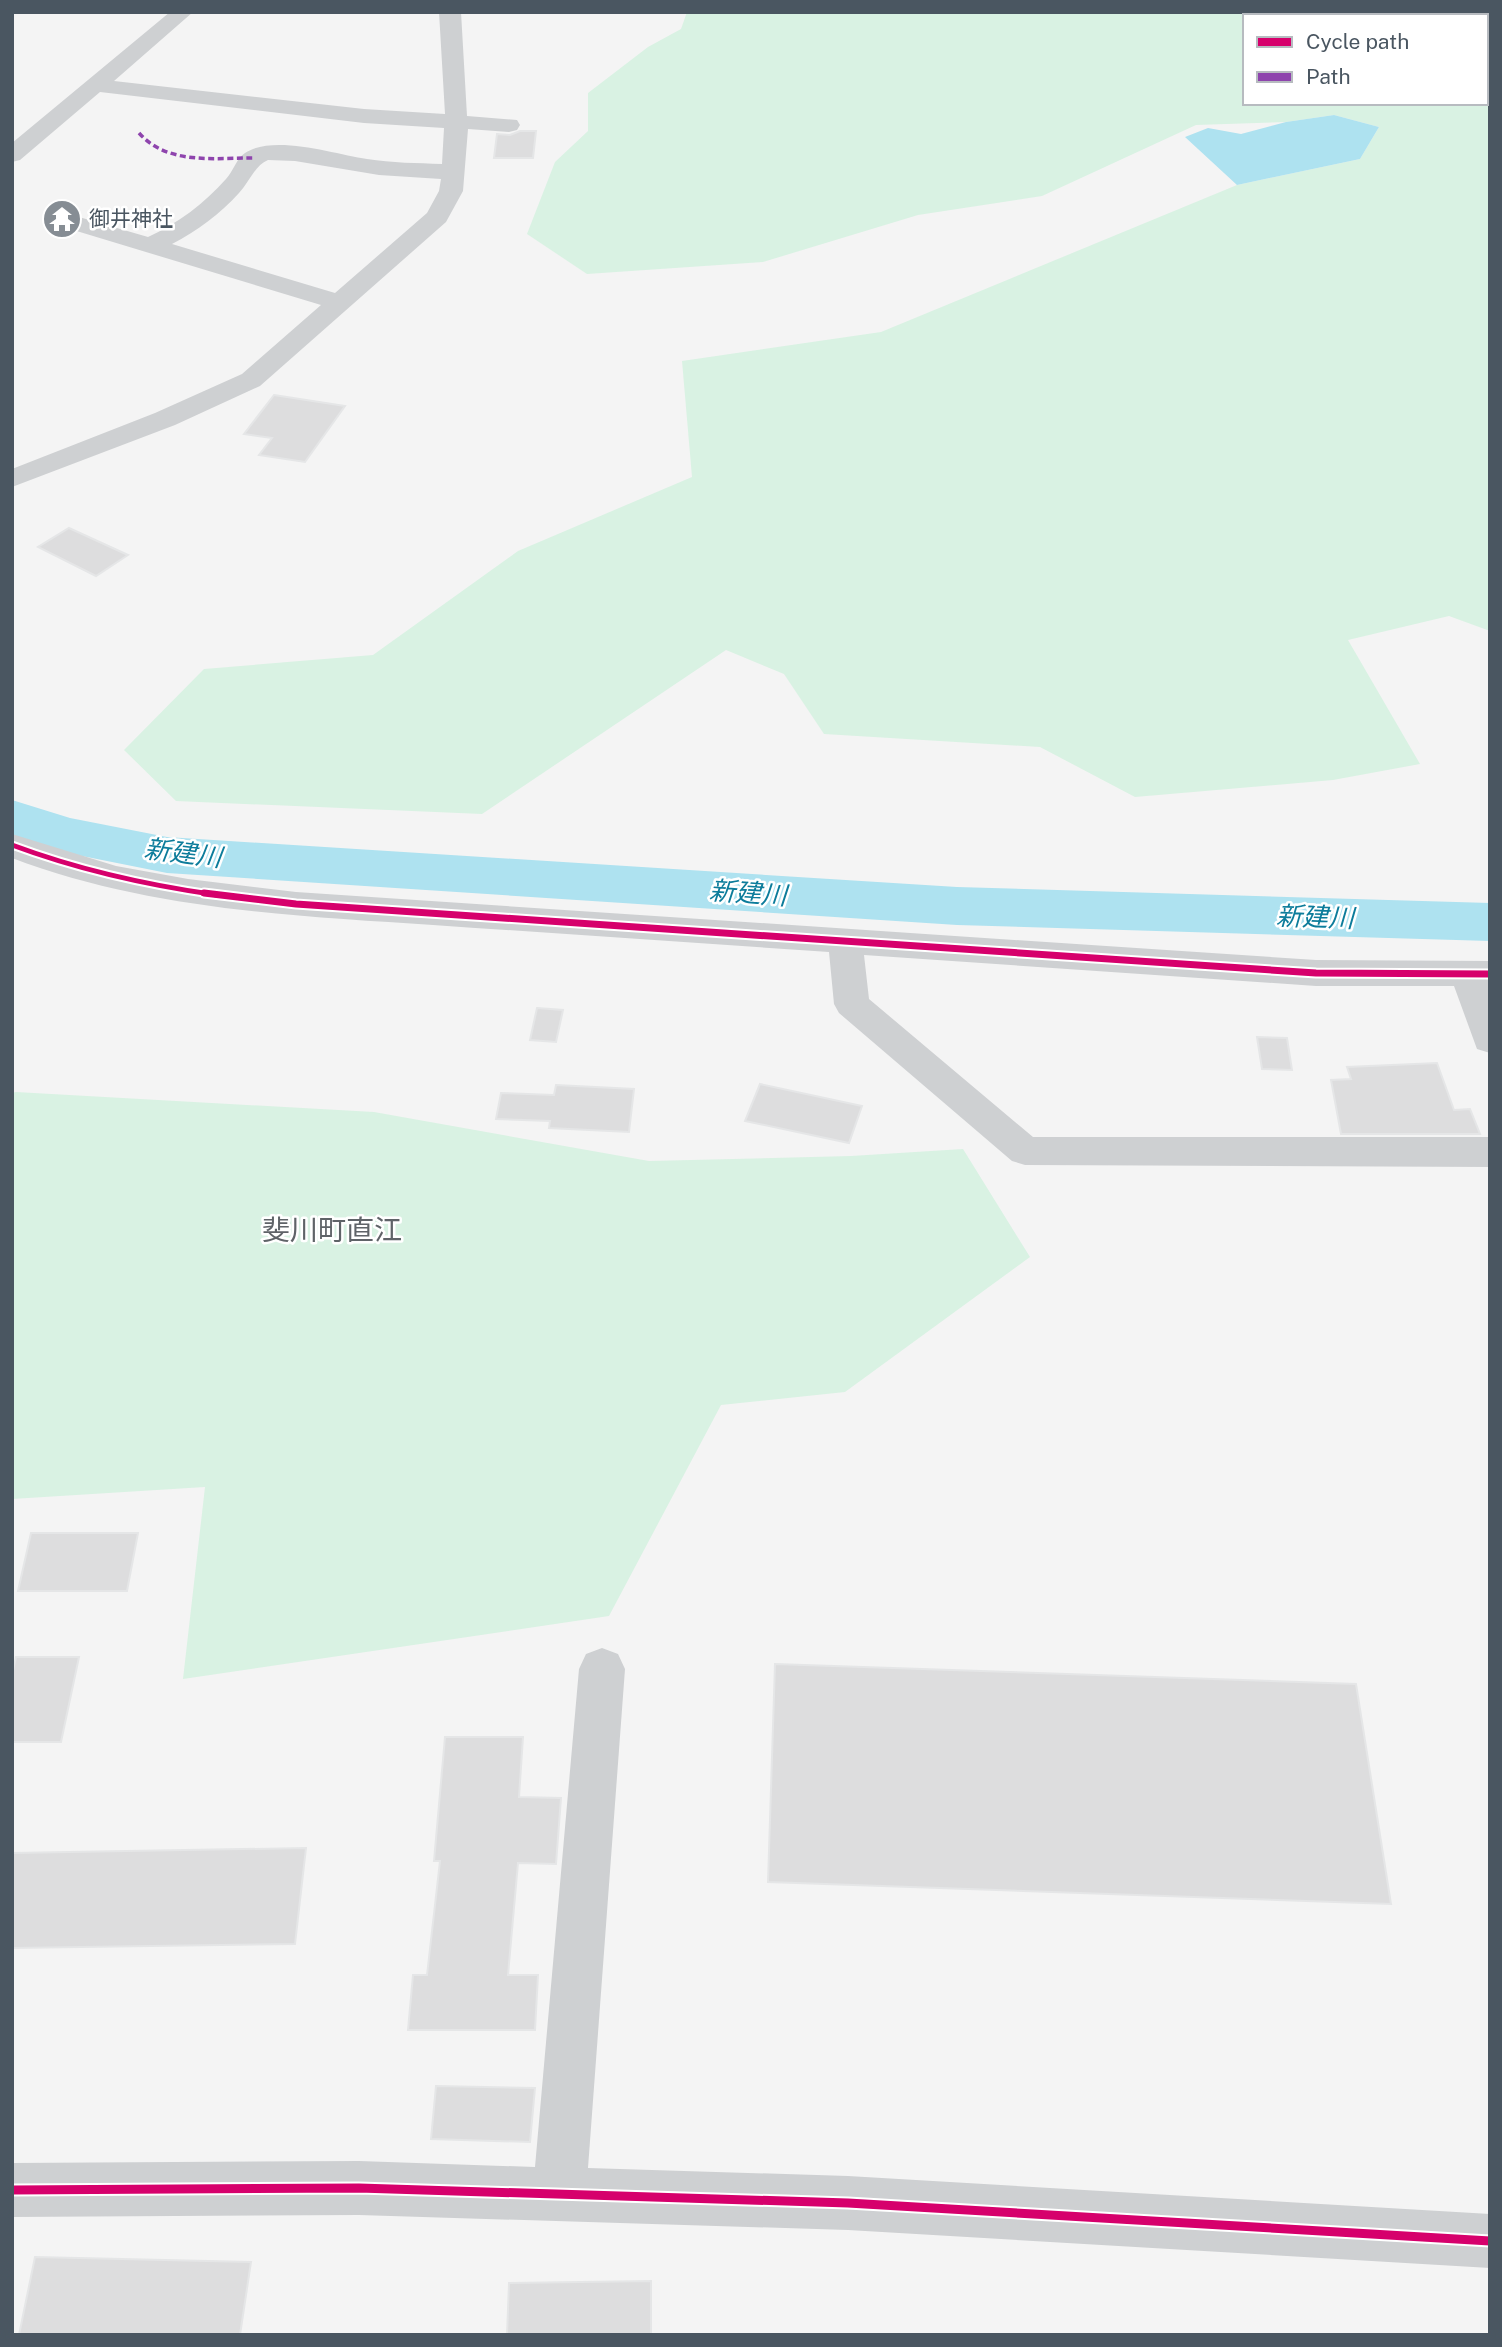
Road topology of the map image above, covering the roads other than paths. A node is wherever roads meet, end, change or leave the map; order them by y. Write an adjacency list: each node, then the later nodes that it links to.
1 (183, 12): 3 (street)
2 (450, 12): 4 (street)
3 (95, 85): 4 (street); 6 (street)
4 (456, 122): 5 (street); 7 (street)
5 (509, 125)
6 (12, 155)
7 (454, 172): 9 (street); 10 (street)
8 (79, 224): 9 (street)
9 (149, 245): 10 (street)
10 (339, 302): 11 (street)
11 (12, 479)
12 (12, 845): 13 (street)
13 (845, 941): 14 (street); 16 (street)
14 (1479, 974): 15 (street)
15 (1490, 1040)
16 (1490, 1152)
17 (602, 1669): 19 (street)
18 (12, 2190): 19 (street)
19 (559, 2194): 20 (street)
20 (1490, 2241)

